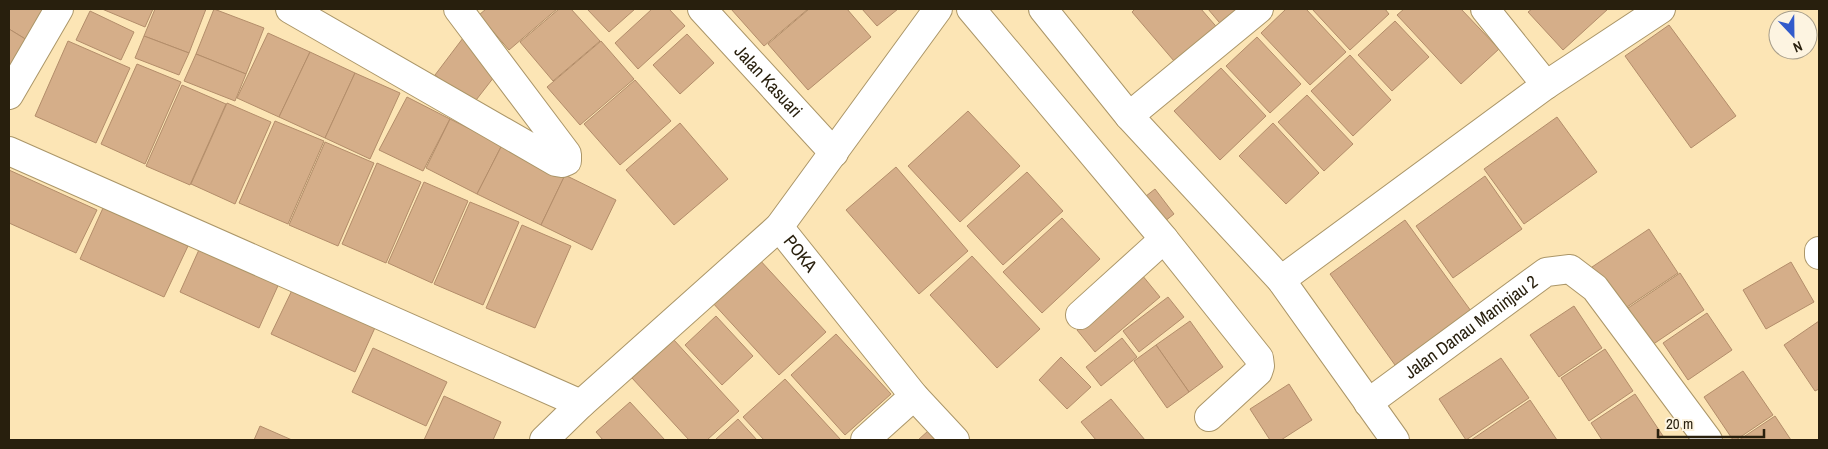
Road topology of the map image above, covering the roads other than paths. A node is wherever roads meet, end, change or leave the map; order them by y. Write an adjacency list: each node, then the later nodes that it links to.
1 (58, 9): 12 (street)
2 (290, 9): 3 (street)
3 (458, 9)
4 (702, 9): 15 (street, Jalan Kasuari)
5 (938, 9): 15 (street, POKA)
6 (971, 9): 17 (street)
7 (1043, 9): 13 (street)
8 (1259, 9): 13 (street)
9 (1486, 9): 11 (street)
10 (1657, 10): 11 (street)
11 (1546, 85): 20 (street)
12 (9, 95)
13 (1129, 116): 20 (street)
14 (9, 151): 23 (street)
15 (834, 153): 16 (street, POKA)
16 (779, 227): 22 (street, POKA); 23 (street)
17 (1164, 239): 21 (street); 25 (street)
18 (1819, 251): 19 (street)
19 (1819, 255)
20 (1281, 280): 24 (street)
21 (1080, 315)
22 (914, 396): 27 (street); 28 (street, POKA)
23 (581, 404): 26 (street)
24 (1368, 404): 29 (street); 30 (street, Jalan Danau Maninjau 2)
25 (1209, 417)
26 (544, 440)
27 (865, 440)
28 (954, 440)
29 (1394, 440)
30 (1708, 440)

